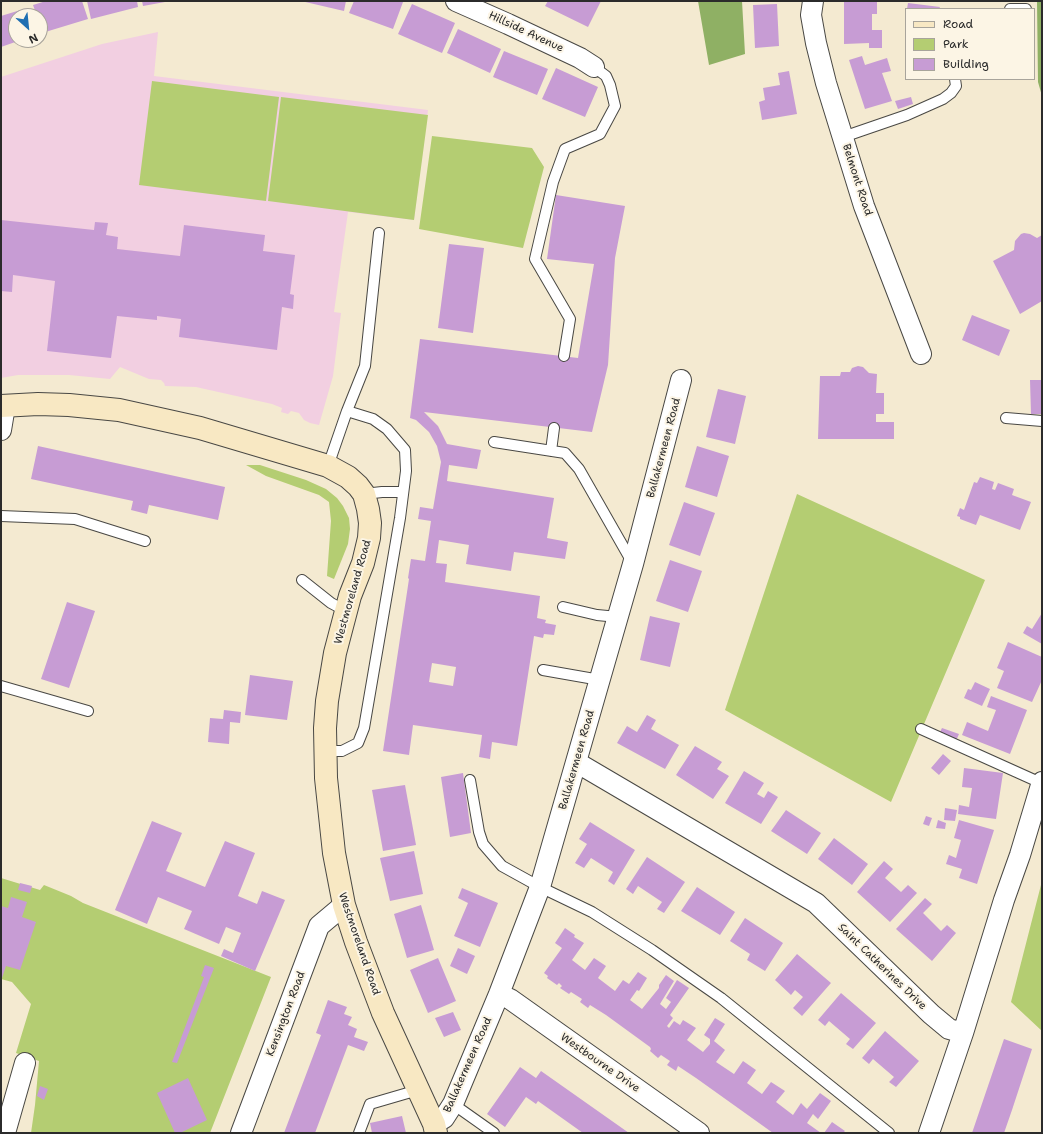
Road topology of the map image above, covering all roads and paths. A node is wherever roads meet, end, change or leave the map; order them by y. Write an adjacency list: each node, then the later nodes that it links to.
1 (456, 1): 3 (street, Hillside Avenue)
2 (813, 1): 5 (street, Belmont Road)
3 (594, 67): 8 (lane)
4 (955, 80): 5 (lane)
5 (843, 137): 7 (street, Belmont Road)
6 (380, 233): 11 (lane)
7 (921, 354)
8 (564, 356)
9 (681, 380): 23 (street, Ballakermeen Road)
10 (3, 406): 15 (street); 18 (main road, Westmoreland Road)
11 (347, 411): 18 (lane); 19 (lane)
12 (1006, 418): 13 (lane)
13 (1042, 421)
14 (554, 428): 17 (lane)
15 (1, 430)
16 (494, 442): 17 (lane)
17 (551, 451): 23 (lane)
18 (328, 466): 20 (main road, Westmoreland Road)
19 (403, 492): 20 (lane); 33 (lane)
20 (364, 494): 26 (main road, Westmoreland Road)
21 (1, 516): 22 (lane)
22 (145, 541)
23 (633, 564): 27 (street, Ballakermeen Road)
24 (302, 580): 26 (lane)
25 (563, 607): 27 (lane)
26 (346, 611): 33 (main road, Westmoreland Road)
27 (618, 617): 29 (street, Ballakermeen Road)
28 (543, 670): 29 (lane)
29 (600, 680): 34 (street, Ballakermeen Road)
30 (1, 686): 31 (lane)
31 (88, 711)
32 (921, 729): 36 (lane)
33 (325, 751): 38 (main road, Westmoreland Road)
34 (576, 762): 37 (street, Ballakermeen Road); 40 (street, Saint Catherines Drive)
35 (470, 780): 37 (lane)
36 (1042, 783): 40 (street)
37 (540, 887): 39 (street, Ballakermeen Road); 50 (lane)
38 (344, 905): 42 (main road, Westmoreland Road); 46 (street, Kensington Road)
39 (499, 994): 43 (street, Ballakermeen Road); 49 (street, Westbourne Drive)
40 (963, 1033): 51 (street)
41 (25, 1063): 45 (street)
42 (418, 1090): 44 (main road, Westmoreland Road); 47 (lane)
43 (454, 1104): 44 (street, Ballakermeen Road); 48 (lane)
44 (435, 1128)
45 (5, 1133)
46 (241, 1133)
47 (359, 1133)
48 (494, 1133)
49 (699, 1133)
50 (889, 1133)
51 (930, 1133)

